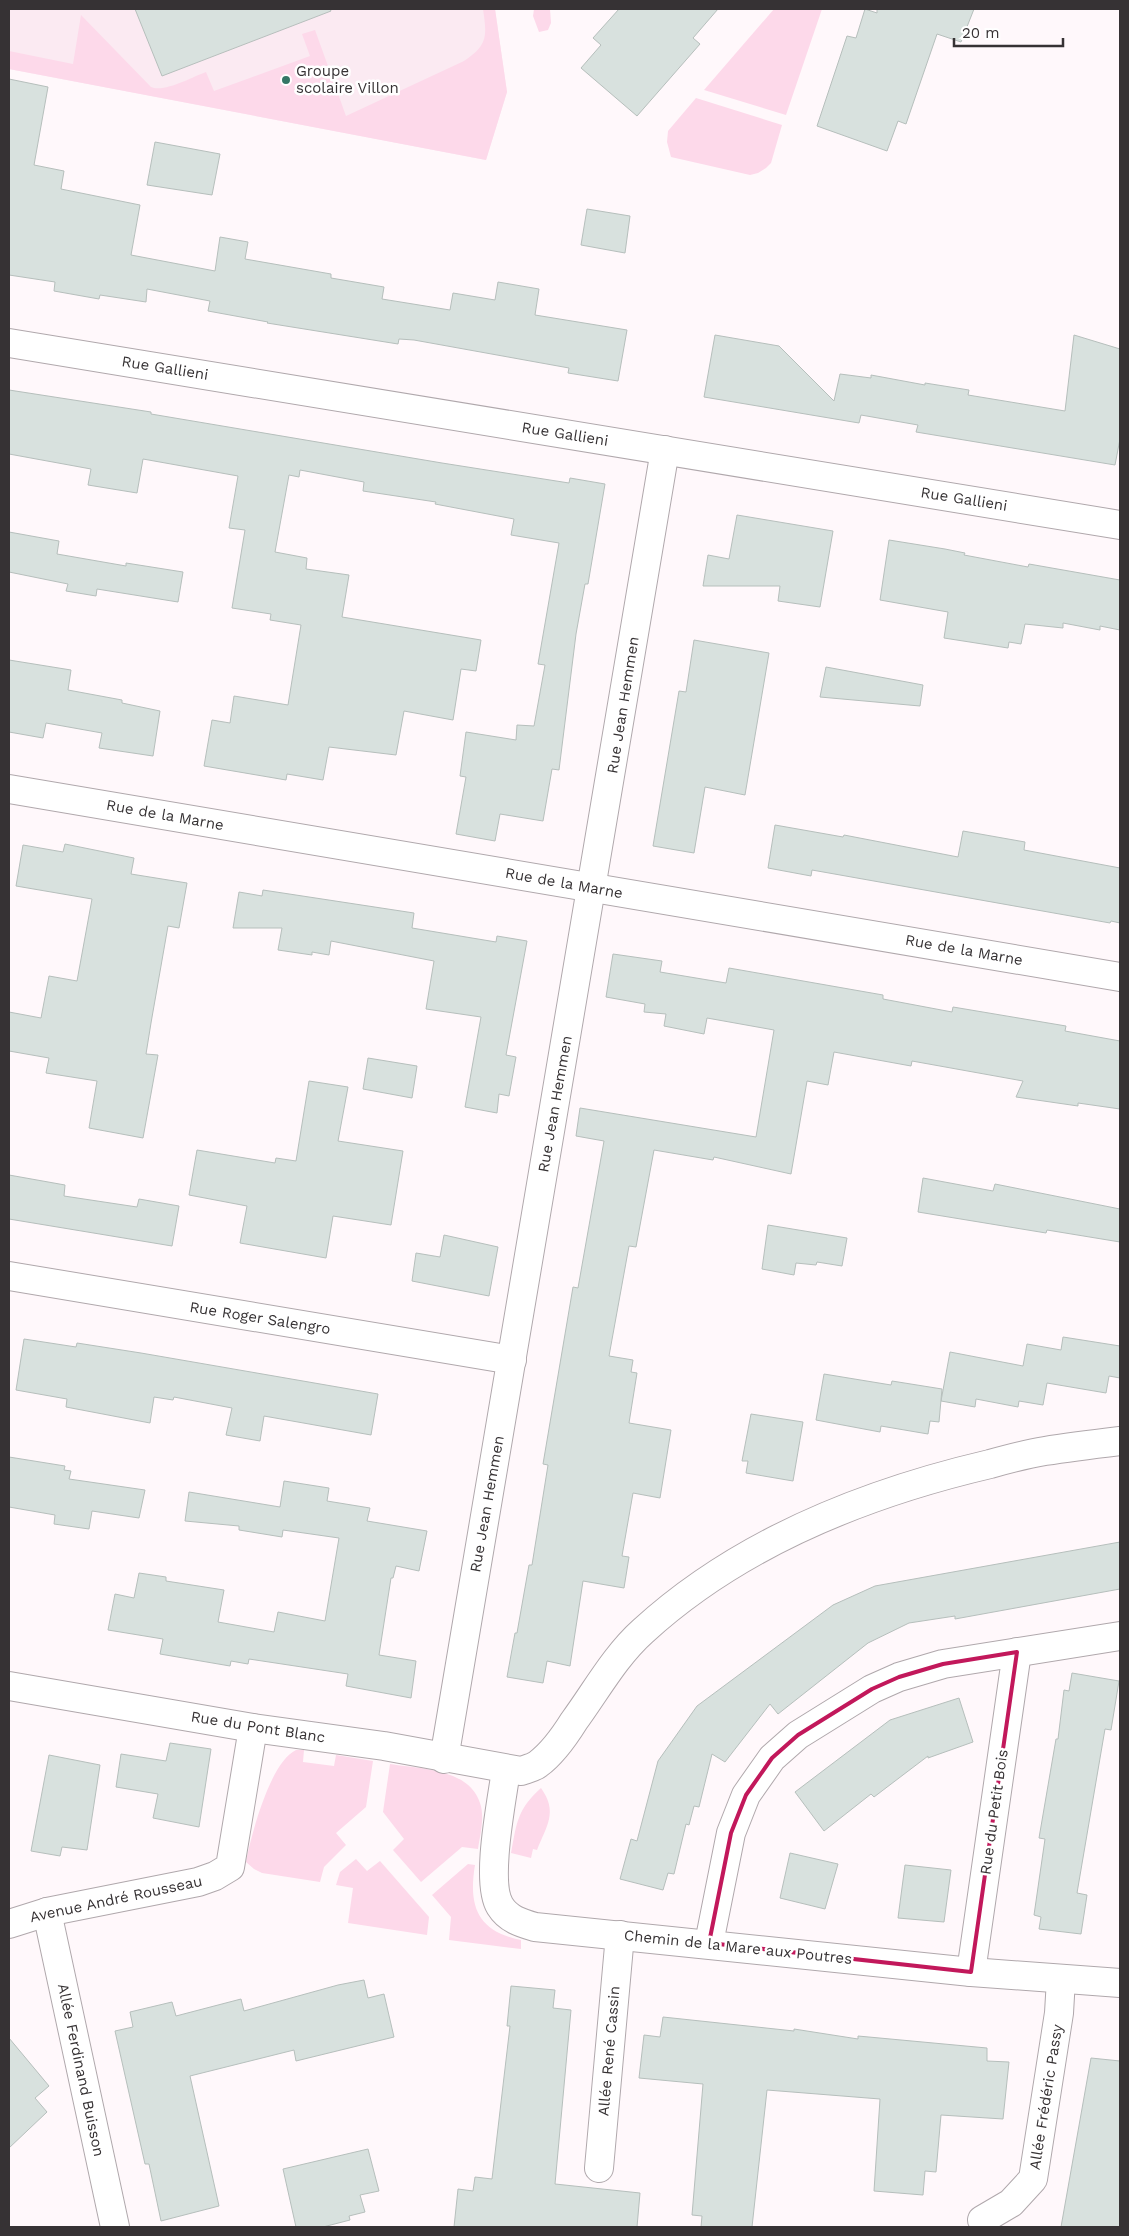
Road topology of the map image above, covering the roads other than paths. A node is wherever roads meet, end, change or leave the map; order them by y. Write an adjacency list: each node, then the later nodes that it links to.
1 (9, 343): 2 (street, Rue Gallieni)
2 (666, 450): 3 (street, Rue Gallieni); 5 (street, Rue Jean Hemmen)
3 (1120, 525)
4 (9, 789): 5 (street, Rue de la Marne)
5 (593, 888): 6 (street, Rue de la Marne); 8 (street, Rue Jean Hemmen)
6 (1120, 976)
7 (9, 1276): 8 (street, Rue Roger Salengro)
8 (512, 1360): 14 (street, Rue Jean Hemmen)
9 (1120, 1441): 15 (street, Rue du Pont Blanc)
10 (1120, 1636): 11 (street)
11 (1017, 1652): 19 (street); 20 (street, Rue du Petit Bois)
12 (9, 1686): 13 (street, Rue du Pont Blanc)
13 (253, 1728): 14 (street, Rue du Pont Blanc); 16 (street, Avenue André Rousseau)
14 (444, 1758): 15 (street, Rue du Pont Blanc)
15 (506, 1770): 18 (street, Chemin de la Mare aux Poutres)
16 (47, 1912): 17 (street, Avenue André Rousseau); 25 (street, Allée Ferdinand Buisson)
17 (9, 1924)
18 (620, 1935): 19 (street, Chemin de la Mare aux Poutres); 23 (street, Allée René Cassin)
19 (709, 1943): 20 (street, Chemin de la Mare aux Poutres)
20 (971, 1972): 21 (street, Chemin de la Mare aux Poutres)
21 (1061, 1979): 22 (street, Chemin de la Mare aux Poutres); 24 (street, Allée Frédéric Passy)
22 (1120, 1983)
23 (600, 2168)
24 (982, 2220)
25 (115, 2227)

